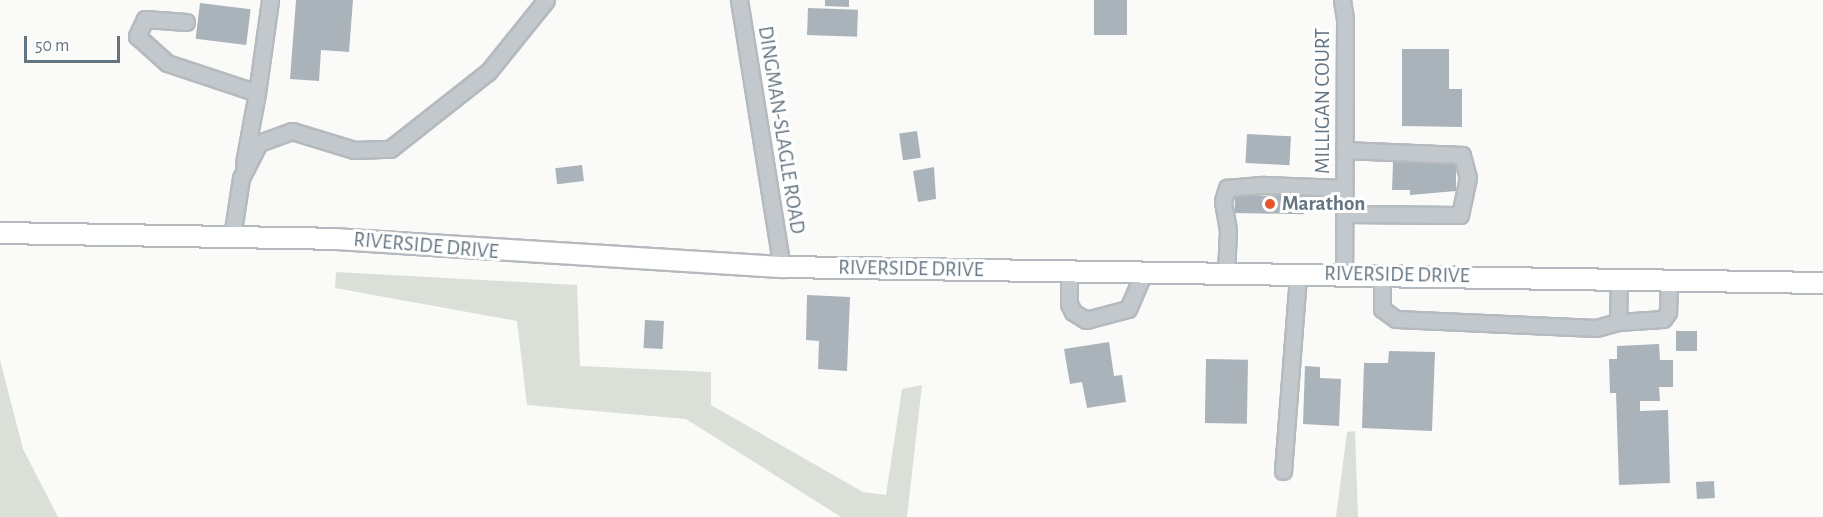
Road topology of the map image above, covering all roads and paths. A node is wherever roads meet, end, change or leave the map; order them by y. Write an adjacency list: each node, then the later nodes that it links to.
1 (270, 0): 6 (street)
2 (546, 0): 8 (street)
3 (739, 0): 13 (street, DINGMAN-SLAGLE ROAD)
4 (1342, 0): 7 (street, MILLIGAN COURT)
5 (186, 22): 6 (street)
6 (257, 93): 8 (street)
7 (1344, 150): 9 (street, MILLIGAN COURT); 10 (street)
8 (241, 178): 12 (street)
9 (1344, 188): 10 (street, MILLIGAN COURT); 16 (street)
10 (1344, 214): 18 (street, MILLIGAN COURT)
11 (0, 233): 12 (main road, RIVERSIDE DRIVE)
12 (232, 237): 13 (main road, RIVERSIDE DRIVE)
13 (782, 267): 14 (main road, RIVERSIDE DRIVE)
14 (1069, 271): 15 (main road, RIVERSIDE DRIVE); 15 (street)
15 (1144, 272): 16 (main road, RIVERSIDE DRIVE)
16 (1226, 273): 17 (main road, RIVERSIDE DRIVE)
17 (1298, 274): 18 (main road, RIVERSIDE DRIVE); 24 (street)
18 (1344, 274): 19 (main road, RIVERSIDE DRIVE)
19 (1382, 275): 20 (main road, RIVERSIDE DRIVE); 23 (street)
20 (1619, 277): 21 (main road, RIVERSIDE DRIVE); 23 (street)
21 (1669, 279): 22 (main road, RIVERSIDE DRIVE); 23 (street)
22 (1823, 283)
23 (1618, 322)
24 (1283, 471)

